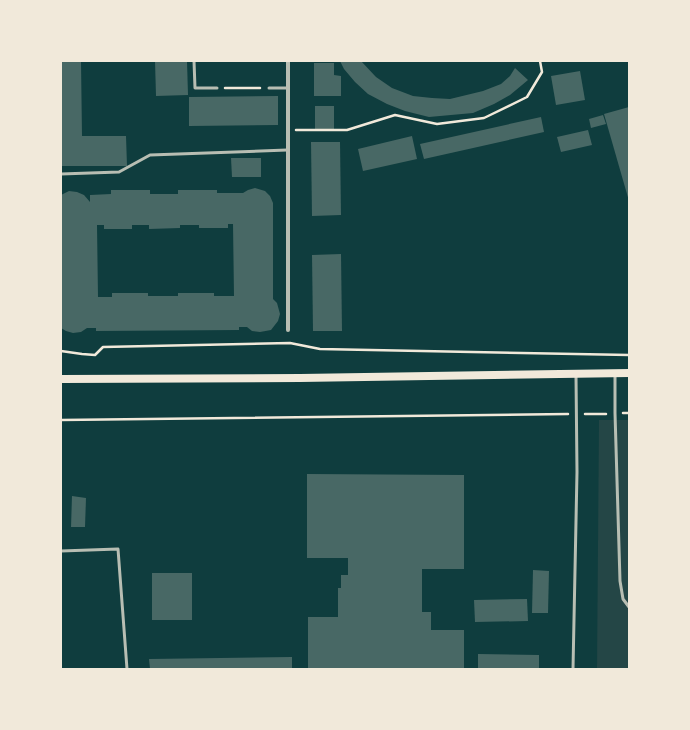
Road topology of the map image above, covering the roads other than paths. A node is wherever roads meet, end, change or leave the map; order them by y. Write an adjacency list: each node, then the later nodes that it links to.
1 (194, 61): 3 (lane)
2 (288, 61): 5 (street)
3 (217, 88)
4 (269, 88): 5 (lane)
5 (288, 88): 6 (street)
6 (287, 150): 7 (lane); 8 (street)
7 (61, 174)
8 (288, 330)
9 (615, 373): 10 (main road); 11 (main road); 14 (lane)
10 (629, 373)
11 (576, 374): 12 (main road); 16 (lane)
12 (61, 379)
13 (61, 551): 15 (lane)
14 (629, 607)
15 (127, 669)
16 (573, 669)

